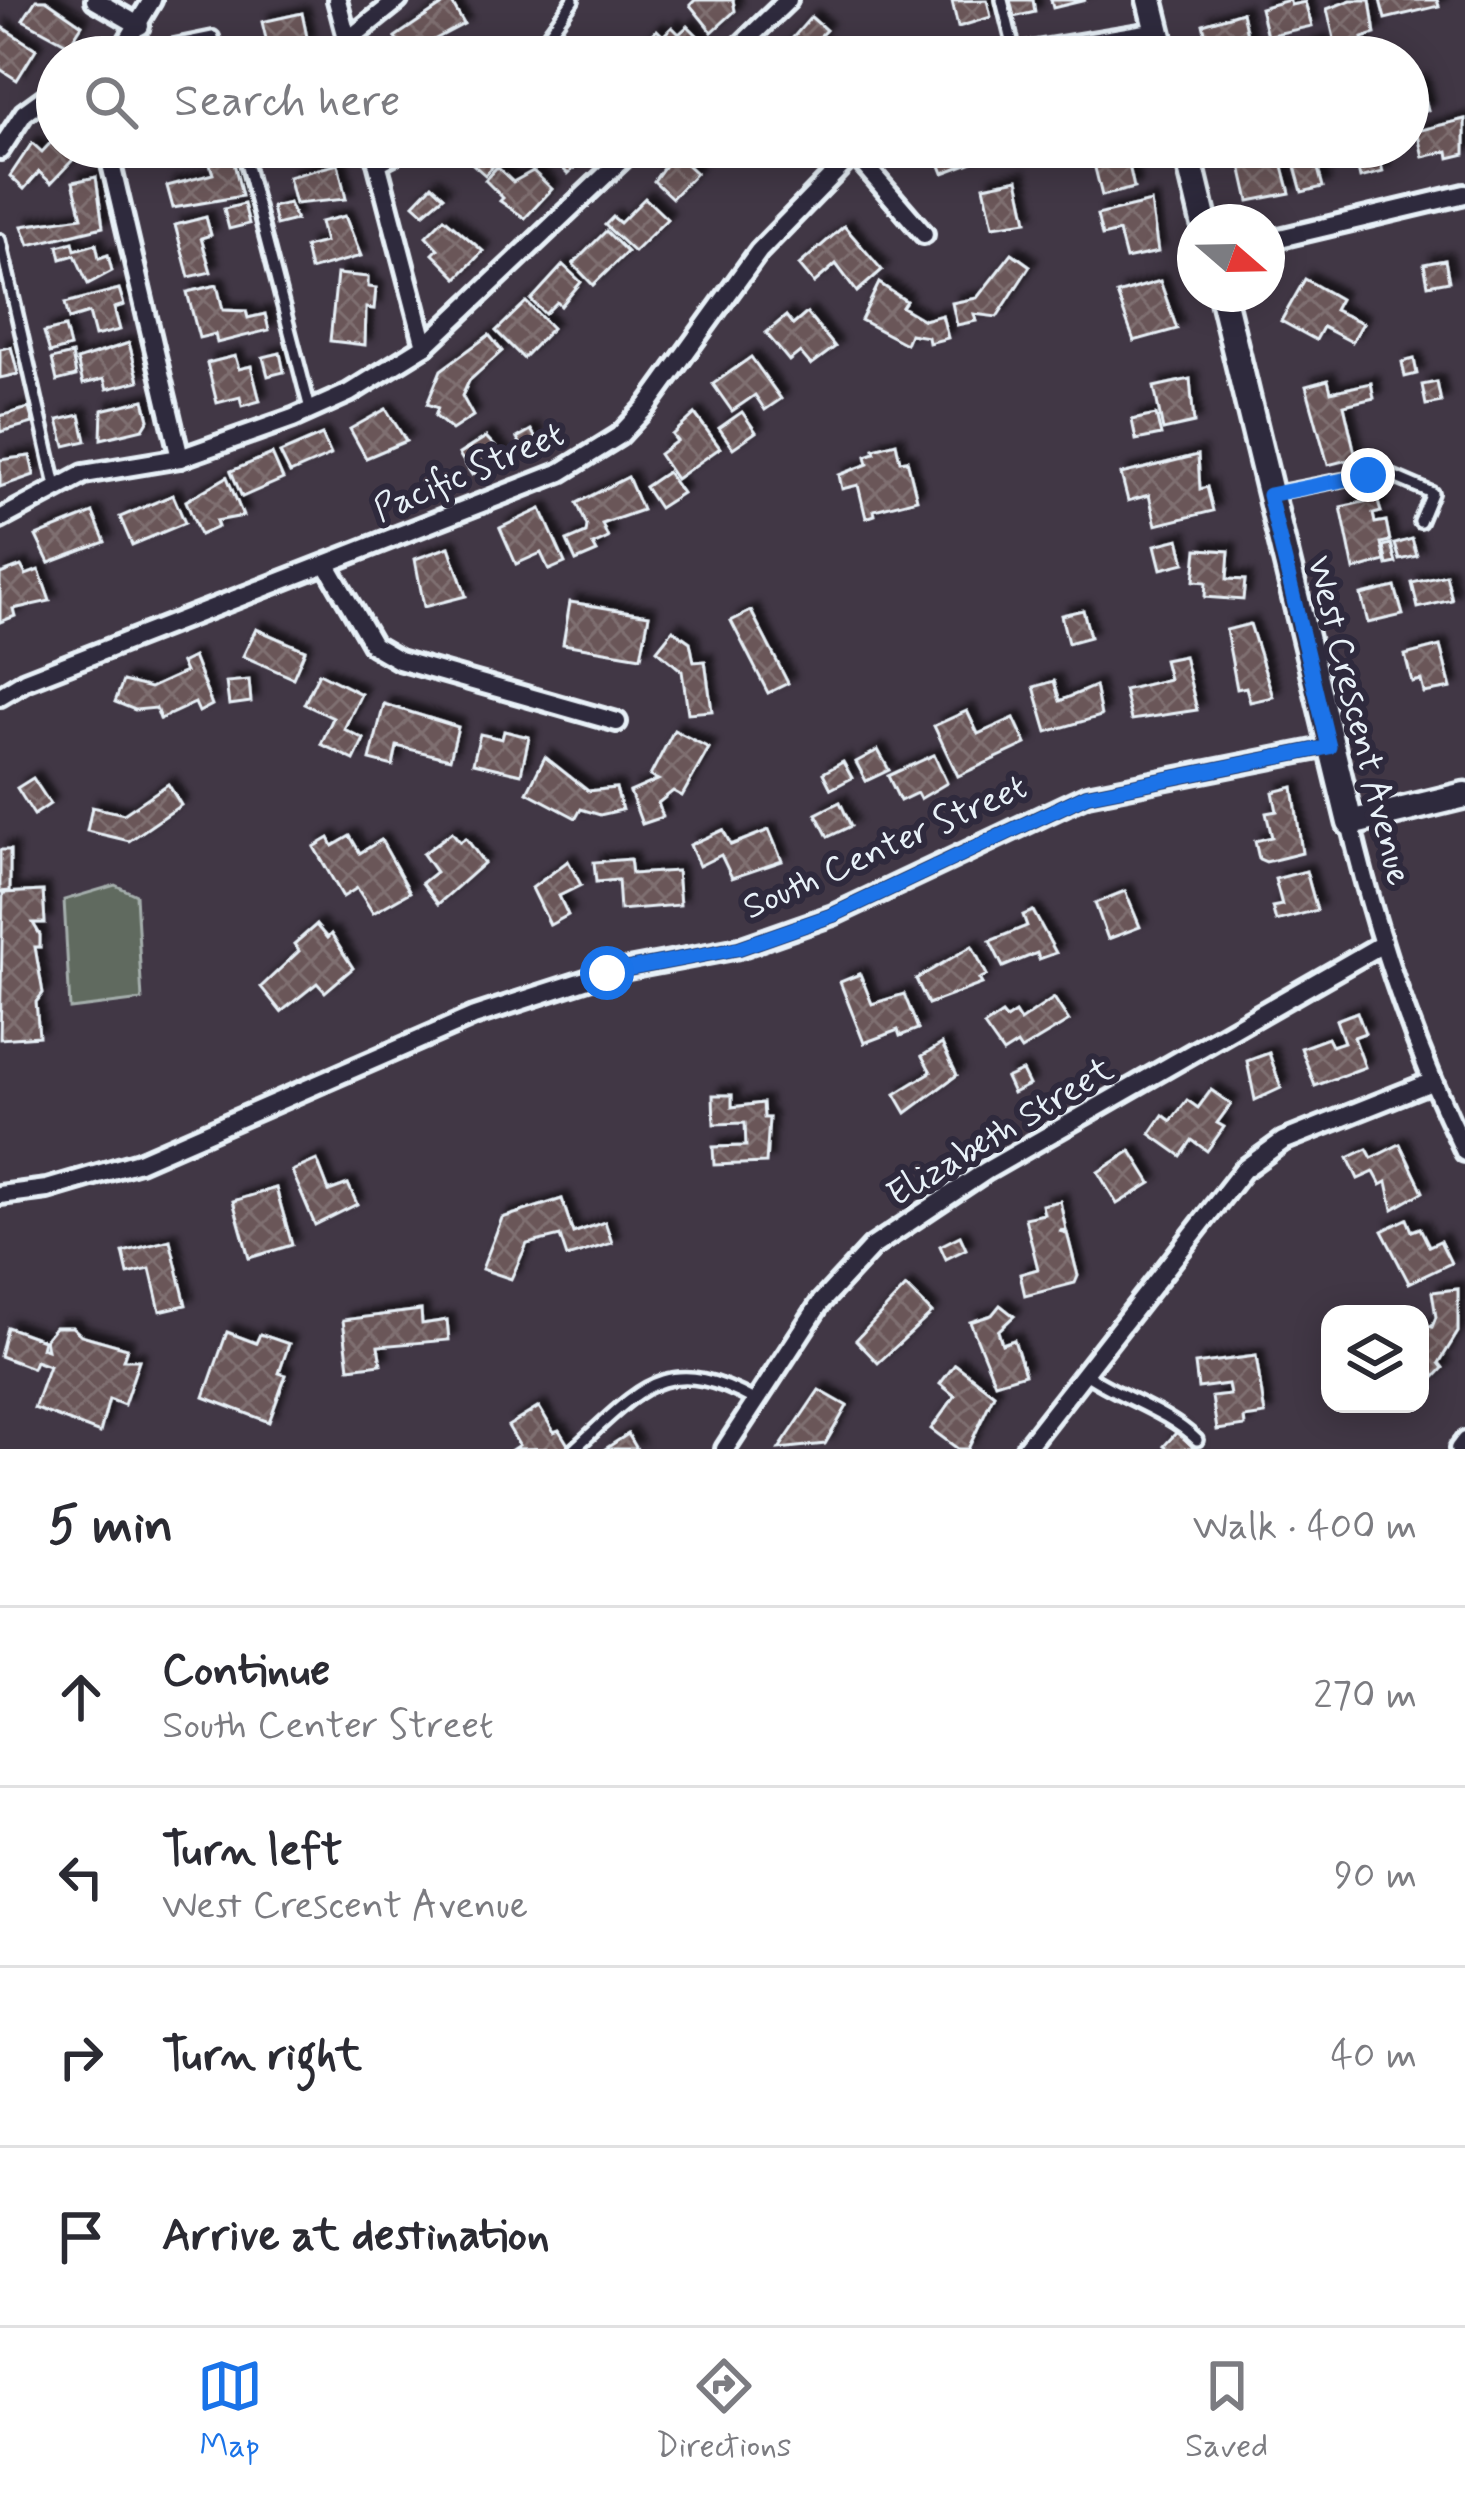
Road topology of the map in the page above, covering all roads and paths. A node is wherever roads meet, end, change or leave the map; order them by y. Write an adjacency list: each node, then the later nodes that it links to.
1 (95, 0): 9 (street)
2 (152, 0): 9 (street)
3 (338, 0): 12 (street)
4 (398, 0): 13 (street)
5 (573, 0): 14 (lane)
6 (788, 0): 15 (street)
7 (1002, 0): 16 (lane)
8 (1150, 0): 10 (street)
9 (140, 26): 11 (street)
10 (1158, 31): 17 (street); 18 (street)
11 (133, 36)
12 (347, 36)
13 (362, 36)
14 (547, 36)
15 (751, 36)
16 (1006, 36)
17 (1127, 36)
18 (1159, 36)
19 (36, 104): 20 (street)
20 (0, 150)
21 (112, 168): 36 (street)
22 (247, 168): 35 (lane)
23 (377, 168): 34 (street)
24 (613, 168): 34 (street)
25 (840, 168): 41 (street, Pacific Street)
26 (871, 168): 30 (street, Pacific Street)
27 (1191, 168): 29 (street)
28 (1465, 194): 31 (street)
29 (1200, 204)
30 (923, 234)
31 (1285, 238)
32 (0, 240): 37 (lane)
33 (1226, 312): 38 (street, West Crescent Avenue)
34 (425, 346): 35 (street)
35 (310, 411): 36 (street)
36 (180, 458): 37 (street)
37 (56, 486): 39 (street)
38 (1269, 495): 40 (lane); 44 (street, West Crescent Avenue)
39 (0, 519)
40 (1420, 522)
41 (327, 565): 42 (street, Pacific Street); 43 (street)
42 (0, 696)
43 (617, 722)
44 (1329, 747): 46 (street, West Crescent Avenue); 50 (street, South Center Street)
45 (1465, 794): 46 (street)
46 (1350, 823): 47 (street, West Crescent Avenue)
47 (1379, 946): 48 (street, West Crescent Avenue); 52 (street, Elizabeth Street)
48 (1431, 1082): 49 (street, West Crescent Avenue); 51 (street)
49 (1465, 1152)
50 (0, 1195)
51 (1084, 1372): 53 (lane); 57 (street)
52 (754, 1400): 55 (lane); 56 (street, Elizabeth Street)
53 (1197, 1440)
54 (1465, 1441): 58 (street)
55 (574, 1449)
56 (725, 1449)
57 (1025, 1449)
58 (1459, 1449)

